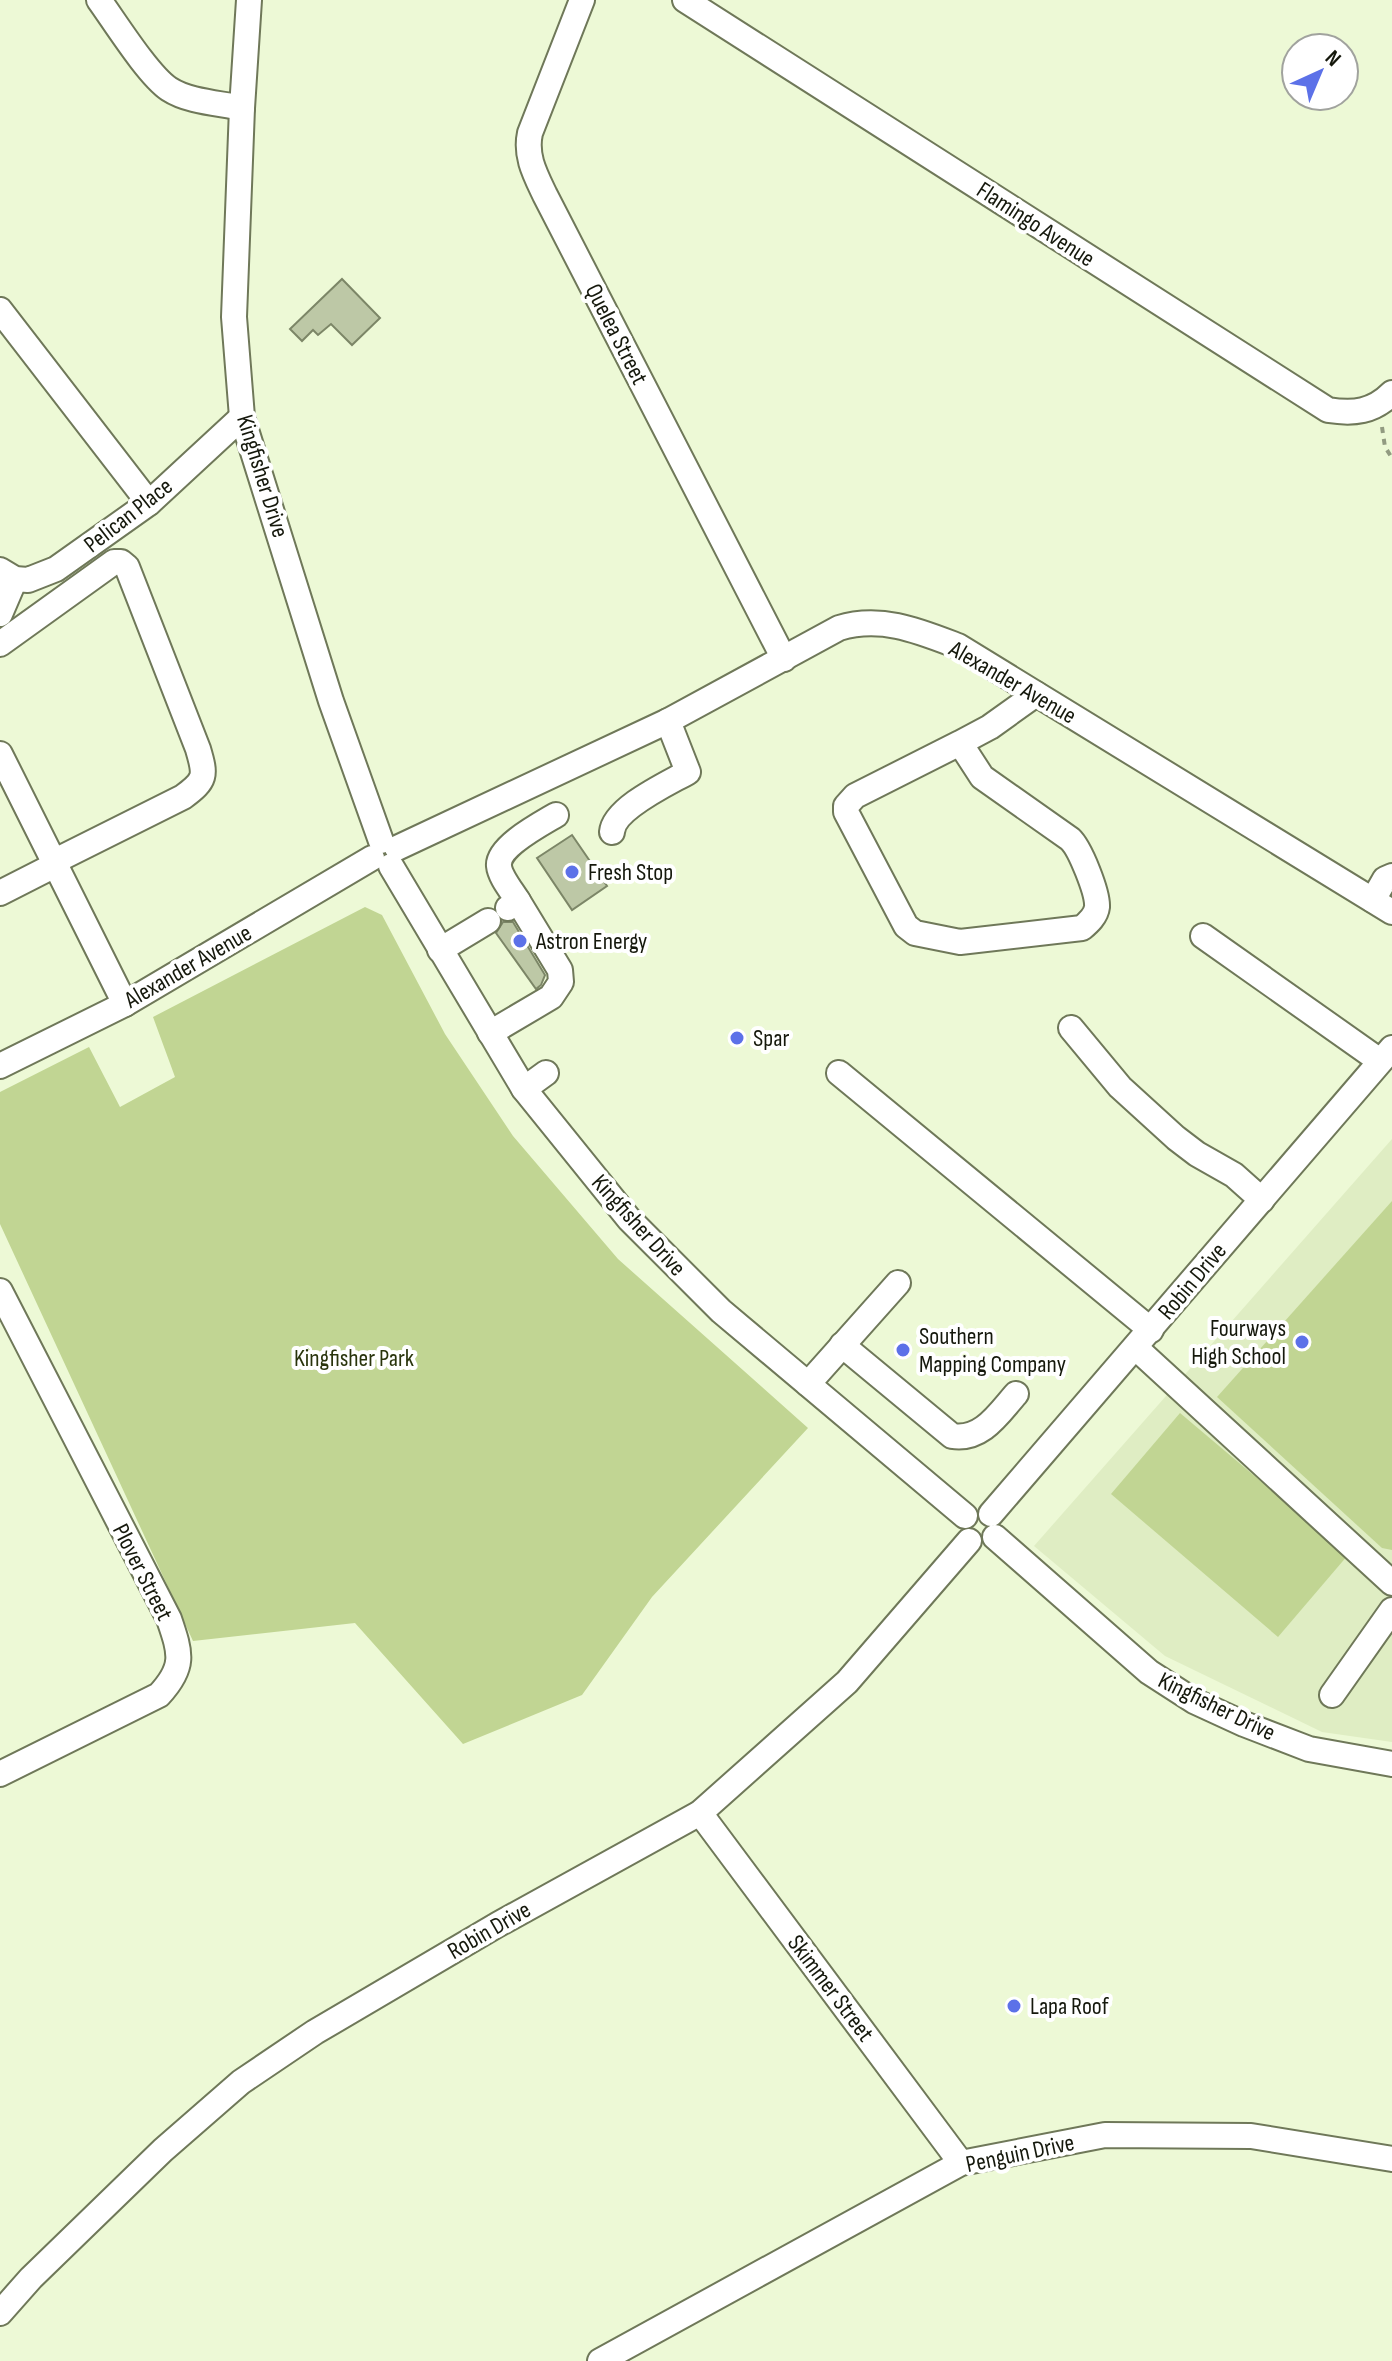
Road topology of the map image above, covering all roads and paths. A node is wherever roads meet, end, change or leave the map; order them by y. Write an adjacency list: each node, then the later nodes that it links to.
1 (99, 0): 5 (street)
2 (249, 0): 5 (street, Kingfisher Drive)
3 (582, 0): 14 (street, Quelea Street)
4 (685, 0): 7 (street, Flamingo Avenue)
5 (242, 108): 8 (street, Kingfisher Drive)
6 (0, 310): 10 (street)
7 (1386, 399): 9 (path)
8 (242, 417): 10 (street, Pelican Place); 21 (street, Kingfisher Drive)
9 (1392, 458)
10 (149, 503): 11 (street, Pelican Place)
11 (8, 574): 12 (street)
12 (0, 614)
13 (0, 644): 22 (street)
14 (784, 659): 15 (street, Alexander Avenue); 16 (street, Alexander Avenue)
15 (1036, 694): 17 (street); 25 (street, Alexander Avenue)
16 (668, 721): 20 (street); 21 (street, Alexander Avenue)
17 (960, 743): 17 (street)
18 (0, 754): 22 (street)
19 (556, 815): 26 (street)
20 (612, 832)
21 (385, 853): 28 (street, Kingfisher Drive); 29 (street, Alexander Avenue)
22 (54, 863): 24 (street); 29 (street)
23 (1392, 876): 25 (street)
24 (0, 893)
25 (1382, 906)
26 (505, 910): 28 (street); 31 (street)
27 (1203, 936): 32 (street)
28 (440, 950): 31 (street, Kingfisher Drive)
29 (125, 1004): 33 (street, Alexander Avenue)
30 (1071, 1028): 37 (street)
31 (490, 1033): 36 (street, Kingfisher Drive)
32 (1386, 1055): 37 (street, Robin Drive)
33 (0, 1066)
34 (546, 1073): 36 (street)
35 (839, 1073): 40 (street)
36 (524, 1089): 42 (street, Kingfisher Drive)
37 (1262, 1200): 40 (street, Robin Drive)
38 (898, 1283): 41 (street)
39 (0, 1291): 51 (street, Plover Street)
40 (1143, 1339): 45 (street, Robin Drive); 47 (street)
41 (842, 1345): 42 (street); 43 (street)
42 (808, 1384): 44 (street, Kingfisher Drive)
43 (1016, 1394)
44 (965, 1516): 45 (street); 46 (street)
45 (993, 1525): 46 (street); 50 (street, Kingfisher Drive)
46 (969, 1541): 52 (street, Robin Drive)
47 (1392, 1583)
48 (1392, 1610): 49 (street)
49 (1332, 1695)
50 (1392, 1764)
51 (0, 1774)
52 (700, 1813): 54 (street, Skimmer Street); 55 (street, Robin Drive)
53 (1392, 2159): 54 (street, Penguin Drive)
54 (961, 2163): 56 (street, Penguin Drive)
55 (0, 2313)
56 (600, 2361)

